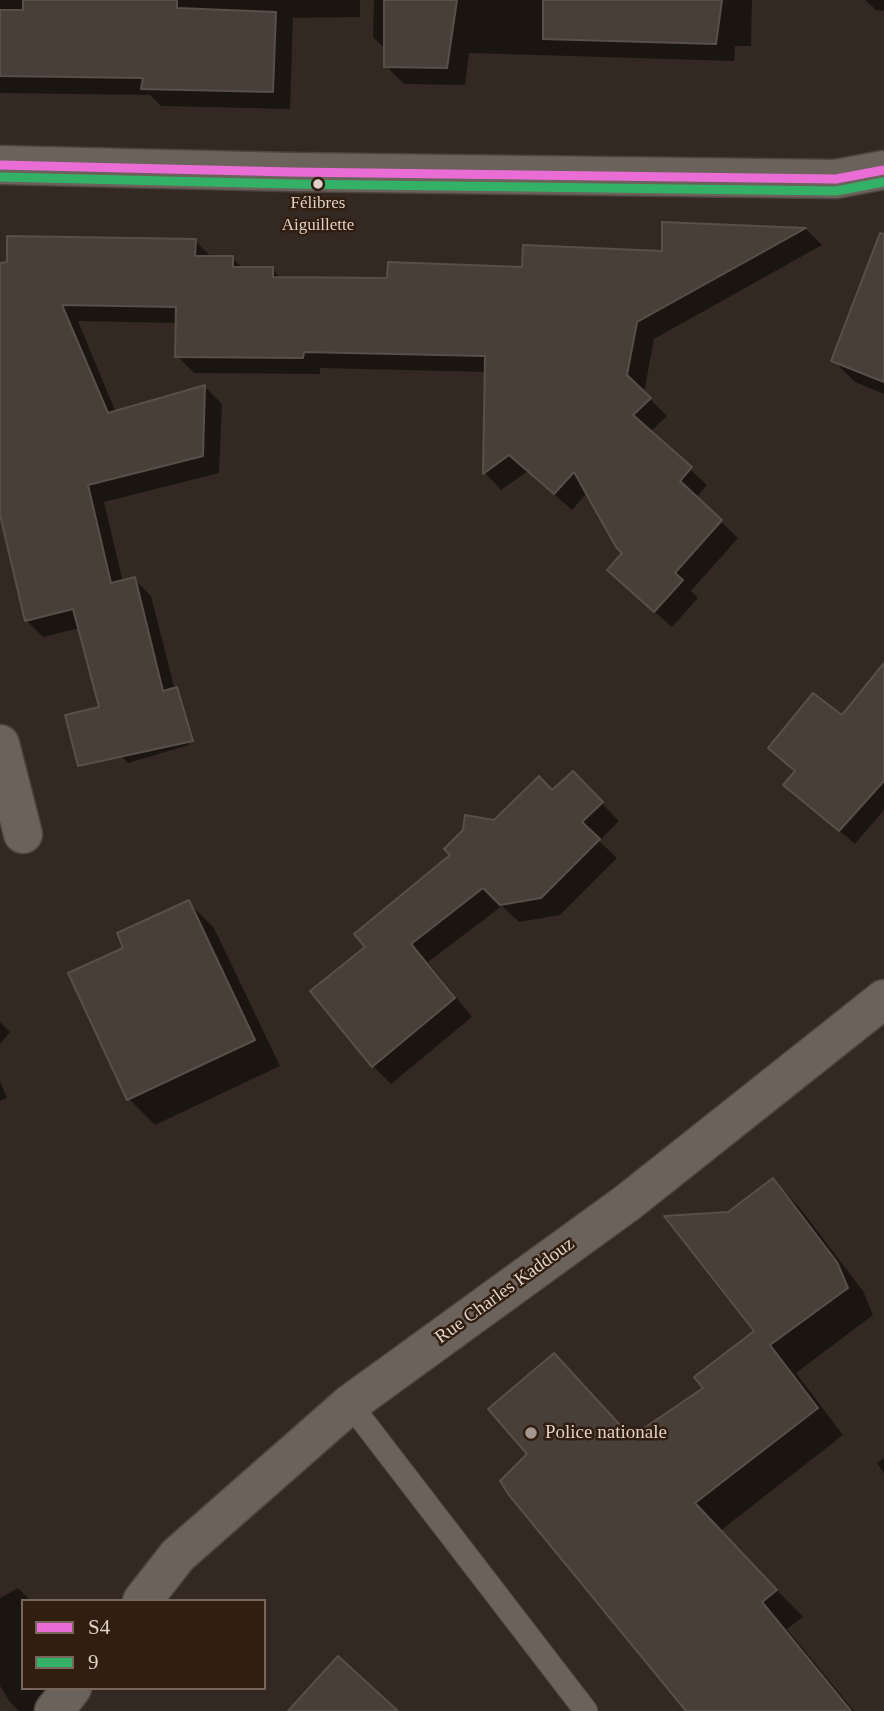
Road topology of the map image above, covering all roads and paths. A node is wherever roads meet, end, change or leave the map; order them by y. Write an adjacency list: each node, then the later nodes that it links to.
1 (0, 165): 2 (street)
2 (884, 170)
3 (0, 744): 4 (street)
4 (23, 834)
5 (884, 999): 6 (street, Rue Charles Kaddouz)
6 (350, 1404): 7 (street, Rue Charles Kaddouz); 10 (lane)
7 (144, 1599)
8 (70, 1690): 9 (street)
9 (54, 1711)
10 (586, 1711)

